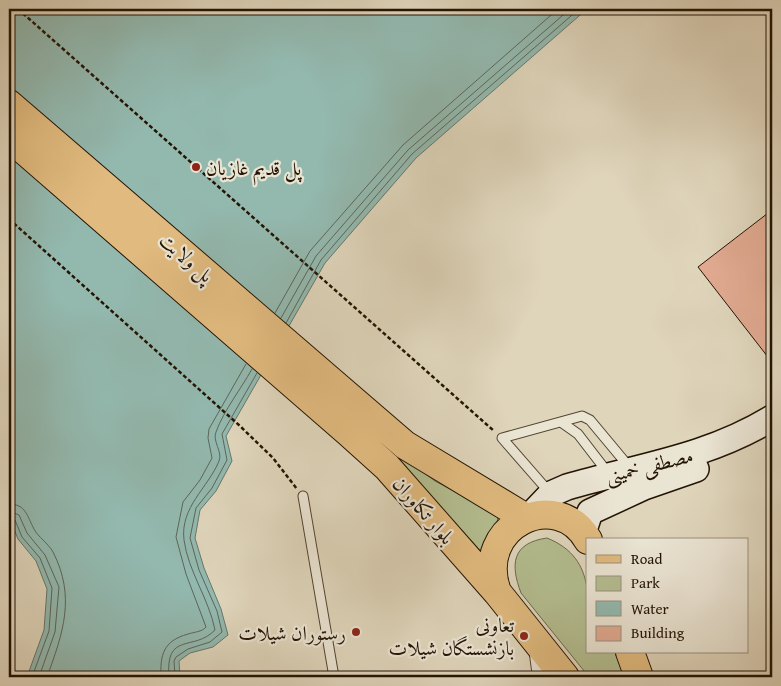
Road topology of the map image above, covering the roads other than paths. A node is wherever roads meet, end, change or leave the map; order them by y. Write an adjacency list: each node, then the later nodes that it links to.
1 (9, 104): 3 (main road, پل ولایت)
2 (9, 137): 7 (main road, پل ولایت)
3 (366, 411): 12 (main road, بلوار تکاوران)
4 (772, 418): 8 (main road, مصطفی خمینی)
5 (561, 422): 8 (lane); 8 (lane); 10 (lane)
6 (772, 431): 13 (main road, مصطفی خمینی)
7 (348, 432): 14 (main road, بلوار تکاوران)
8 (620, 472): 9 (main road, مصطفی خمینی)
9 (582, 482): 10 (main road, مصطفی خمینی); 13 (main road)
10 (551, 494): 12 (main road, مصطفی خمینی)
11 (303, 496): 17 (lane)
12 (528, 517): 13 (main road); 14 (main road)
13 (587, 528)
14 (497, 592): 15 (main road, بلوار تکاوران)
15 (538, 644): 18 (street); 19 (main road, بلوار تکاوران)
16 (631, 654): 20 (main road)
17 (334, 677)
18 (542, 677)
19 (564, 677)
20 (639, 677)

